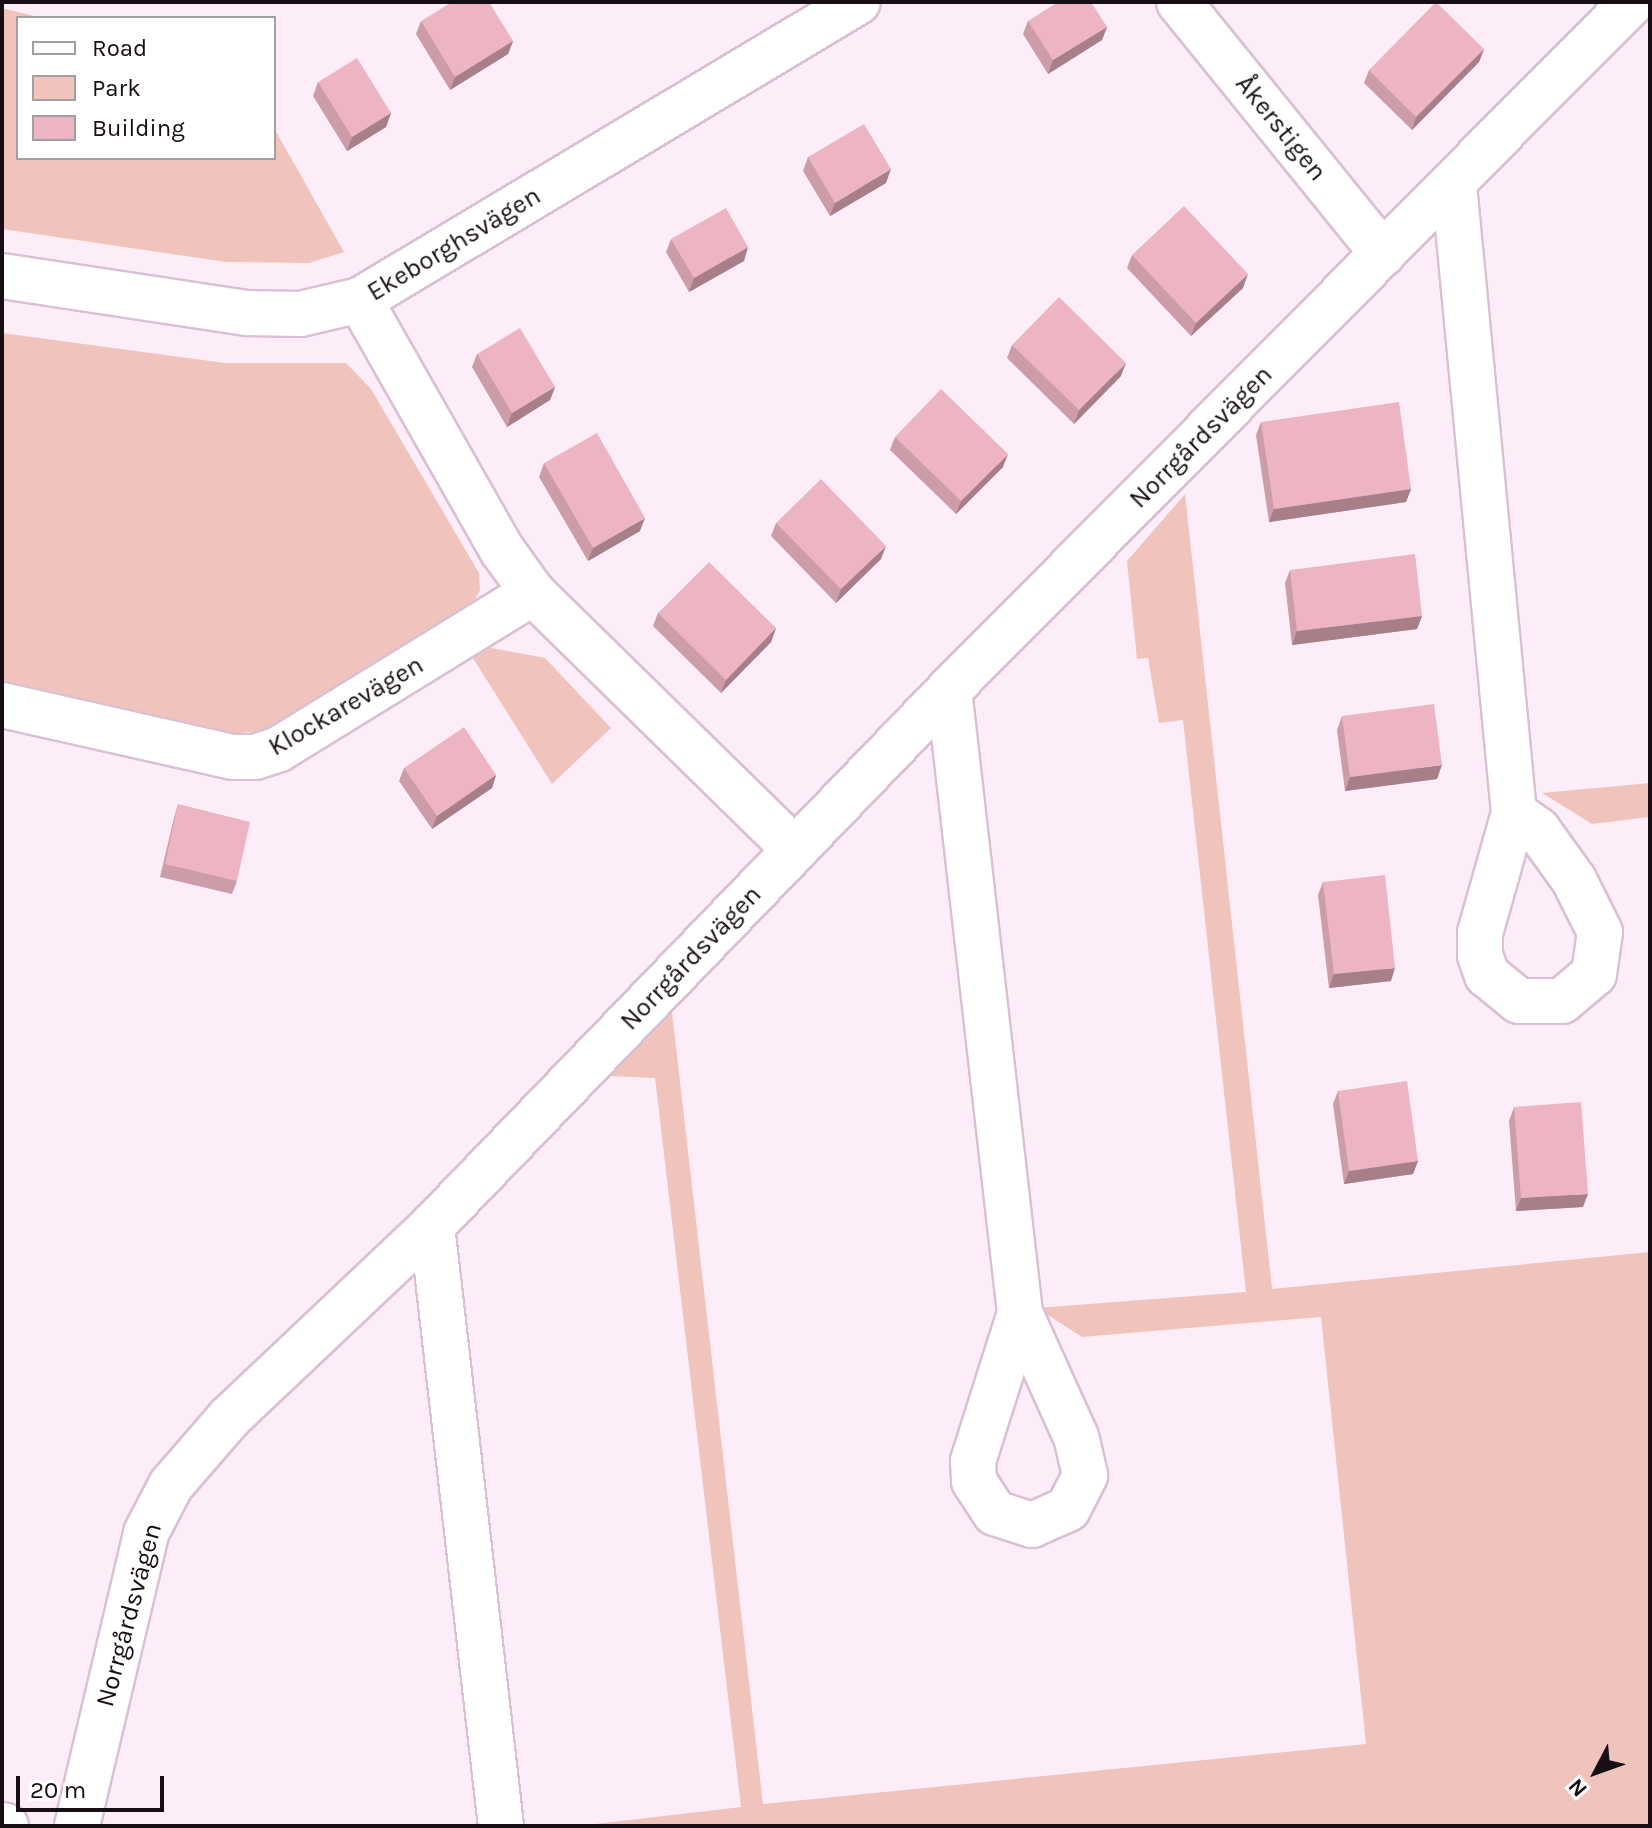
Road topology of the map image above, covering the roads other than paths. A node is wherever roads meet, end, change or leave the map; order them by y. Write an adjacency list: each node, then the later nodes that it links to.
1 (858, 2): 7 (street, Ekeborghsvägen)
2 (1179, 2): 5 (street, Åkerstigen)
3 (1632, 2): 4 (street, Norrgårdsvägen)
4 (1454, 185): 5 (street, Norrgårdsvägen); 11 (street)
5 (1383, 254): 9 (street, Norrgårdsvägen)
6 (2, 276): 7 (street, Ekeborghsvägen)
7 (360, 300): 8 (street)
8 (533, 593): 10 (street, Klockarevägen); 12 (street)
9 (949, 690): 12 (street, Norrgårdsvägen); 14 (street)
10 (2, 705)
11 (1514, 813)
12 (795, 850): 13 (street, Norrgårdsvägen)
13 (432, 1226): 15 (street, Norrgårdsvägen); 16 (street)
14 (1020, 1313)
15 (77, 1826)
16 (501, 1826)

